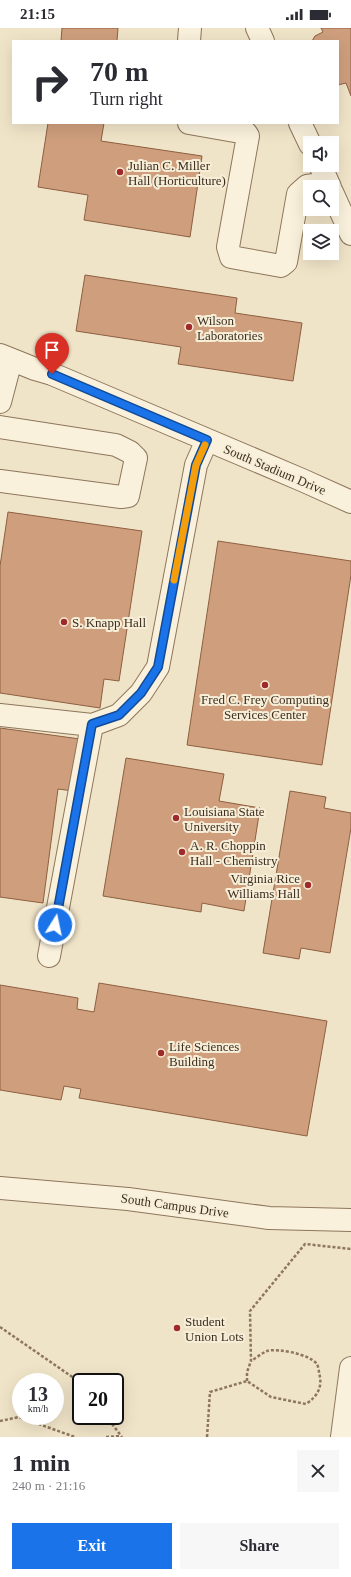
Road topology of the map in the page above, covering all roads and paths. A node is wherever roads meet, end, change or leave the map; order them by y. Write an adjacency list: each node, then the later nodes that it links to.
1 (190, 28): 3 (street)
2 (257, 28): 4 (street)
3 (189, 40)
4 (263, 40)
5 (196, 124): 8 (street)
6 (300, 124): 7 (street)
7 (306, 136)
8 (303, 190)
9 (339, 208): 10 (street)
10 (351, 234)
11 (5, 357): 12 (street); 14 (street, South Stadium Drive)
12 (0, 402)
13 (0, 427): 15 (street)
14 (207, 440): 16 (street, South Stadium Drive); 18 (street)
15 (0, 481)
16 (351, 502)
17 (0, 715): 18 (street)
18 (92, 724): 19 (street)
19 (49, 956)
20 (0, 1188): 21 (street, South Campus Drive)
21 (351, 1220)
22 (351, 1249): 24 (path)
23 (0, 1326): 26 (path)
24 (251, 1361): 27 (path); 27 (path)
25 (351, 1368): 34 (street)
26 (72, 1377)
27 (247, 1381): 33 (path)
28 (0, 1421): 31 (path)
29 (113, 1425): 30 (path)
30 (121, 1436): 32 (path)
31 (75, 1437)
32 (106, 1437)
33 (207, 1437)
34 (342, 1437)

